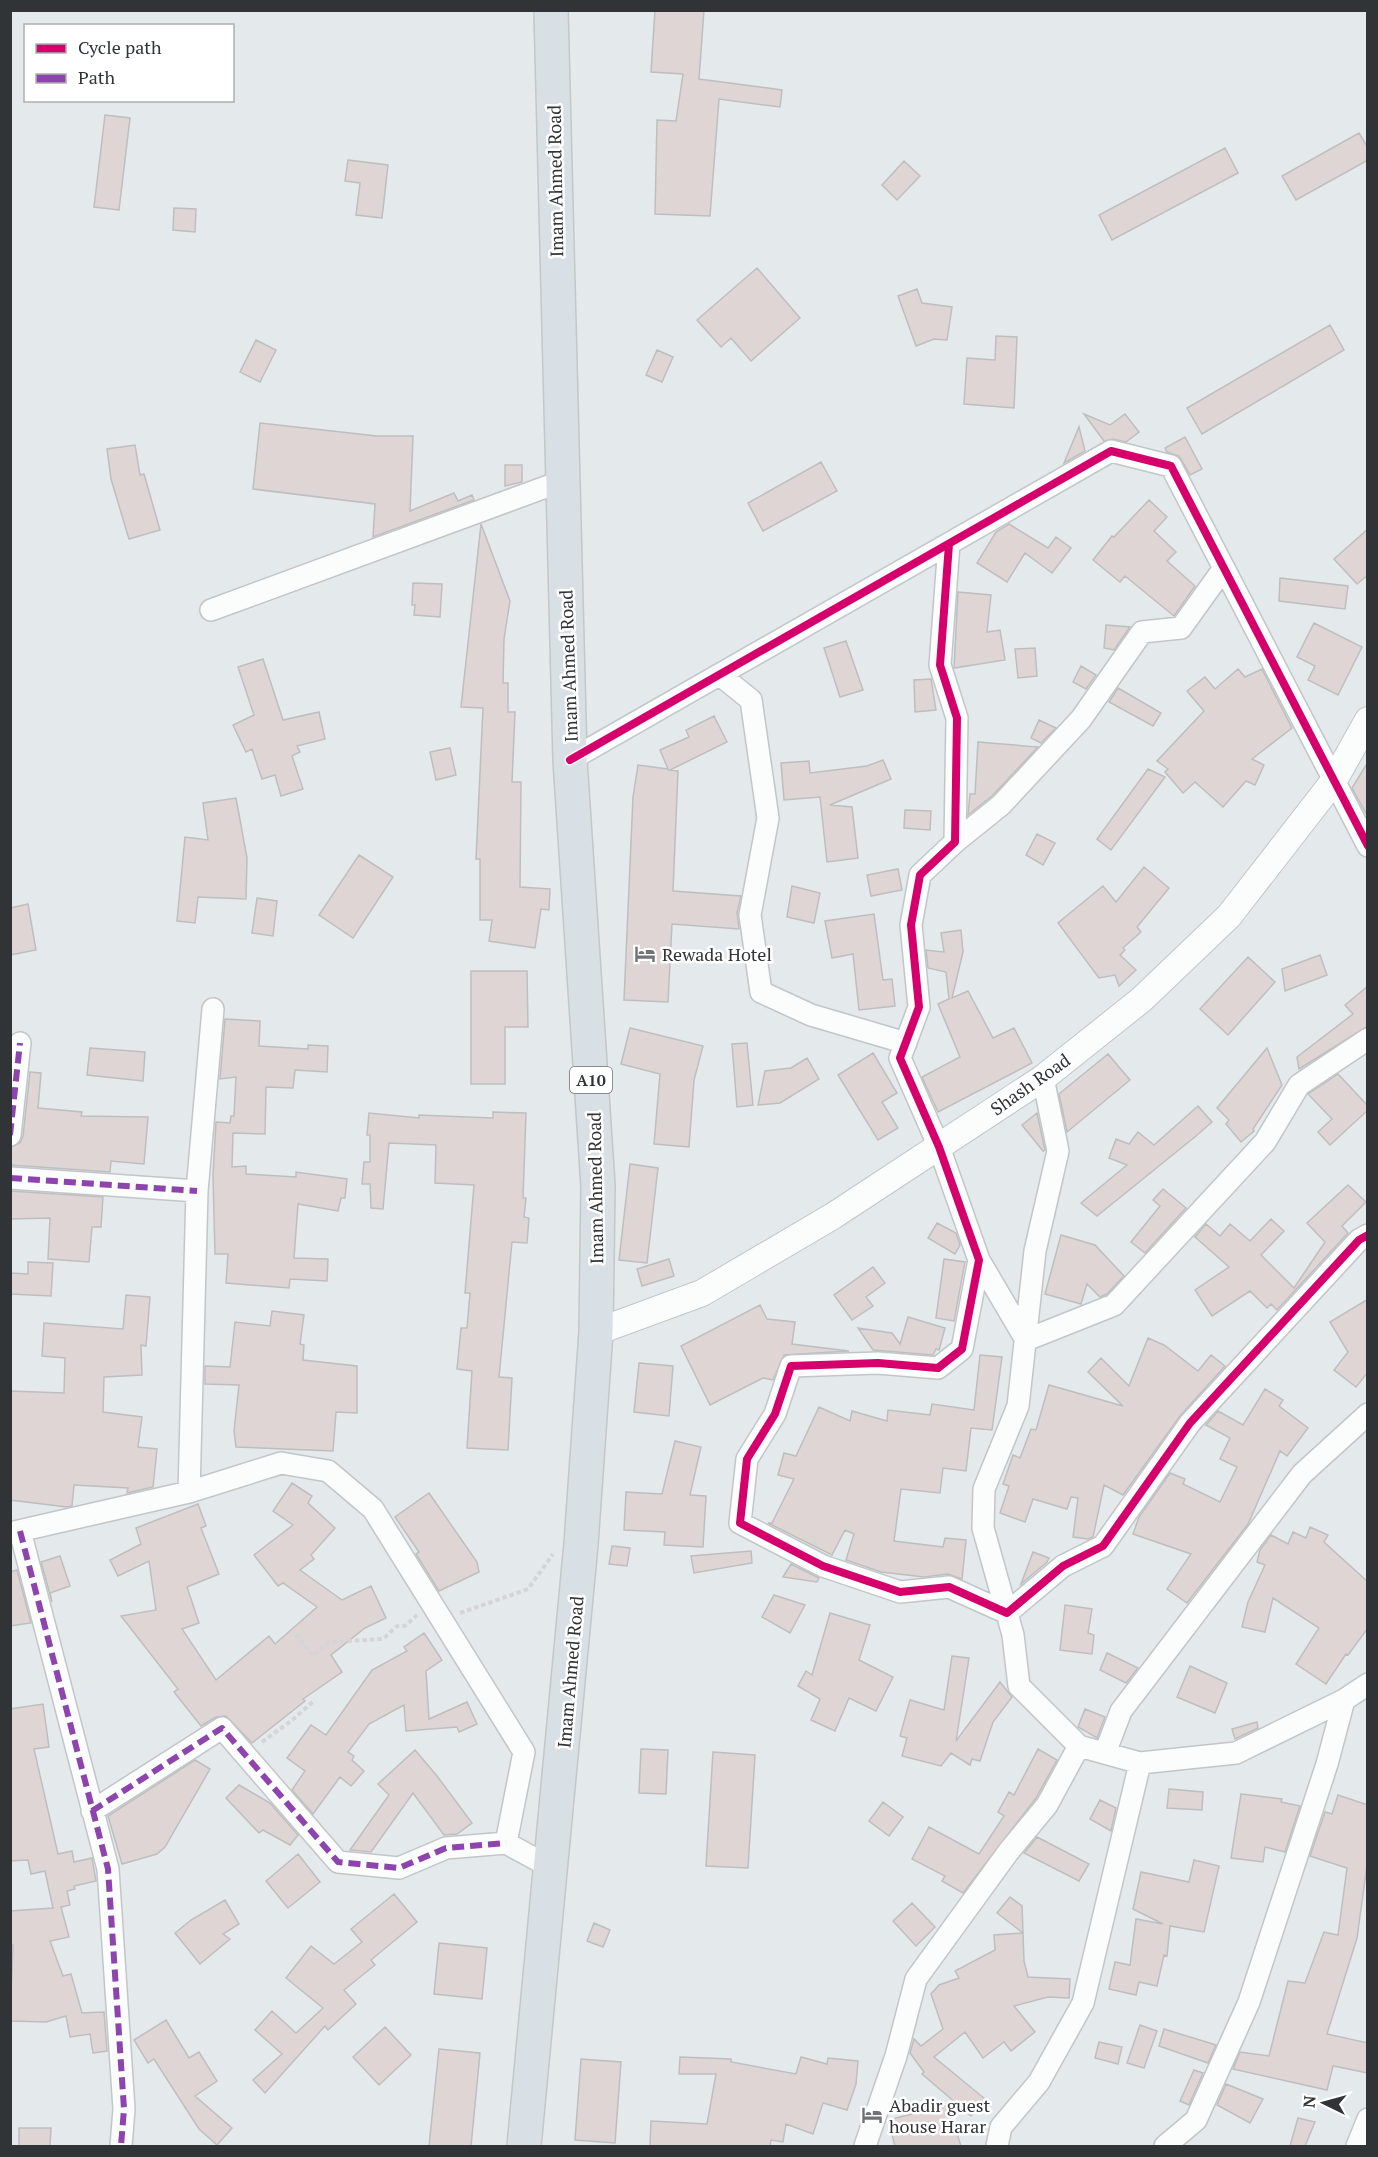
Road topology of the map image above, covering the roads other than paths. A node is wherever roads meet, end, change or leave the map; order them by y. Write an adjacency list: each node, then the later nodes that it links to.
1 (551, 10): 2 (highway, Imam Ahmed Road / A10)
2 (562, 481): 5 (street); 8 (highway, Imam Ahmed Road / A10)
3 (949, 544): 4 (street); 6 (street); 10 (street)
4 (1224, 568): 9 (street); 10 (street)
5 (211, 610)
6 (720, 675): 8 (street); 15 (street)
7 (1368, 720): 9 (street, Shash Road)
8 (570, 760): 23 (highway, Imam Ahmed Road / A10)
9 (1333, 782): 11 (street); 16 (street, Shash Road)
10 (955, 842): 15 (street)
11 (1368, 846)
12 (213, 1009): 20 (street)
13 (1368, 1039): 24 (street)
14 (20, 1043): 17 (street)
15 (906, 1043): 18 (street)
16 (1043, 1078): 18 (street, Shash Road); 24 (street)
17 (10, 1135)
18 (939, 1147): 22 (street); 23 (street, Shash Road)
19 (10, 1178): 20 (street)
20 (197, 1191): 26 (street)
21 (1368, 1234): 28 (street)
22 (979, 1260): 24 (street); 28 (street)
23 (596, 1332): 36 (highway, Imam Ahmed Road / A10)
24 (1026, 1340): 28 (street)
25 (1368, 1414): 32 (street)
26 (189, 1492): 27 (street); 35 (street)
27 (15, 1532): 34 (street)
28 (1007, 1613): 31 (street)
29 (1368, 1684): 30 (street)
30 (1344, 1700): 33 (street); 42 (street)
31 (1078, 1746): 32 (street); 40 (street)
32 (1105, 1753): 33 (street)
33 (1140, 1763): 41 (street)
34 (92, 1811): 35 (street); 38 (street)
35 (506, 1843): 36 (street)
36 (552, 1868): 39 (highway, Imam Ahmed Road / A10)
37 (1368, 2119): 43 (street)
38 (121, 2146)
39 (525, 2146)
40 (865, 2146)
41 (997, 2146)
42 (1165, 2146)
43 (1357, 2146)

